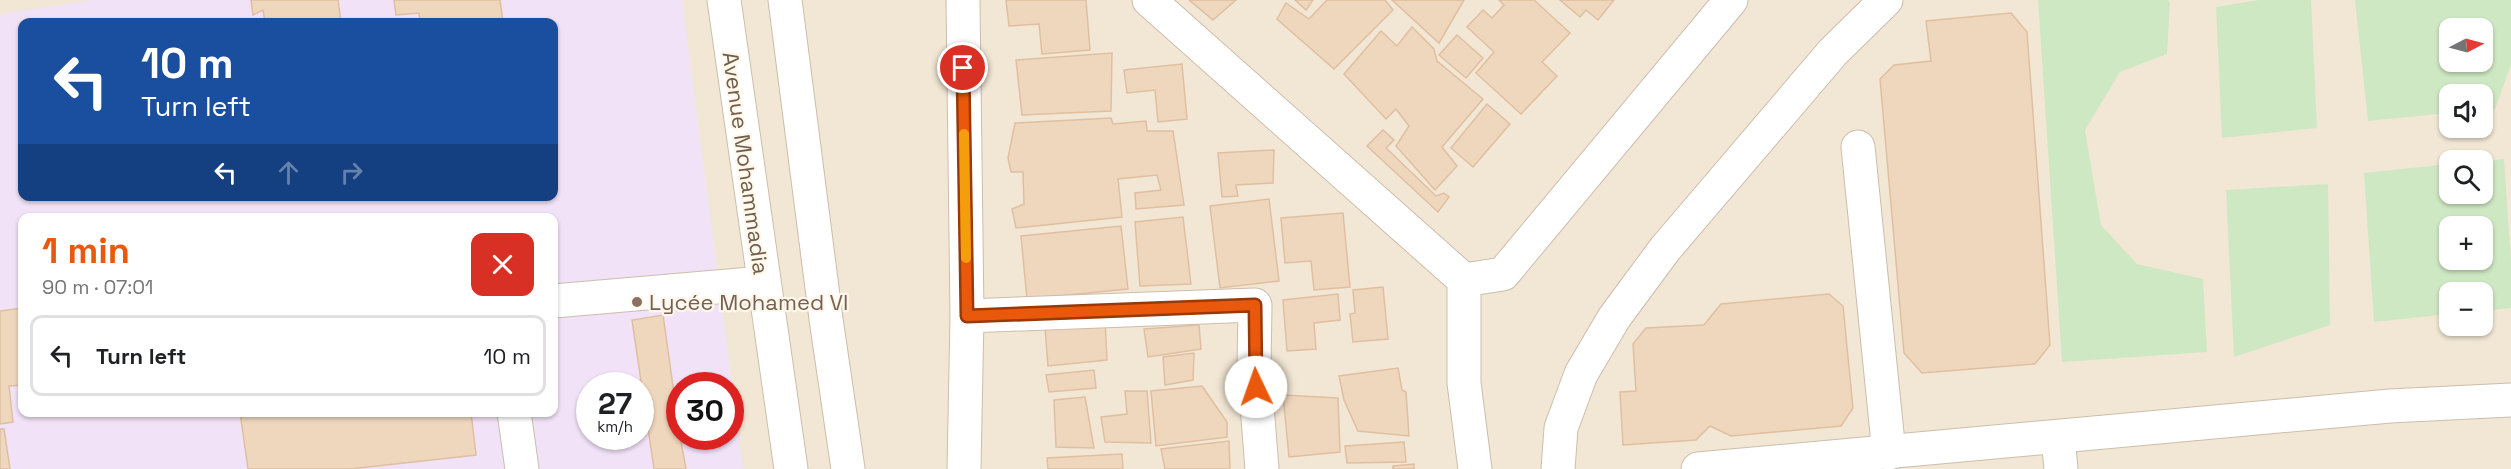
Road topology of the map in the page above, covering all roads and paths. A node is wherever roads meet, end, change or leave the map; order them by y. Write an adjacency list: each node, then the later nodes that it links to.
1 (724, 0): 9 (street, Avenue Mohammadia)
2 (785, 0): 18 (street)
3 (963, 0): 11 (street)
4 (1149, 0): 8 (street)
5 (1731, 0): 8 (street)
6 (1886, 0): 22 (street)
7 (1858, 147): 14 (street)
8 (1464, 280): 21 (street)
9 (763, 283): 10 (street); 17 (street, Avenue Mohammadia)
10 (558, 301)
11 (967, 316): 19 (street); 20 (street)
12 (2511, 400): 15 (street)
13 (515, 417): 16 (street)
14 (1889, 453): 15 (street); 23 (street)
15 (2060, 453)
16 (522, 469)
17 (791, 469)
18 (848, 469)
19 (964, 469)
20 (1262, 469)
21 (1475, 469)
22 (1558, 469)
23 (1698, 469)

